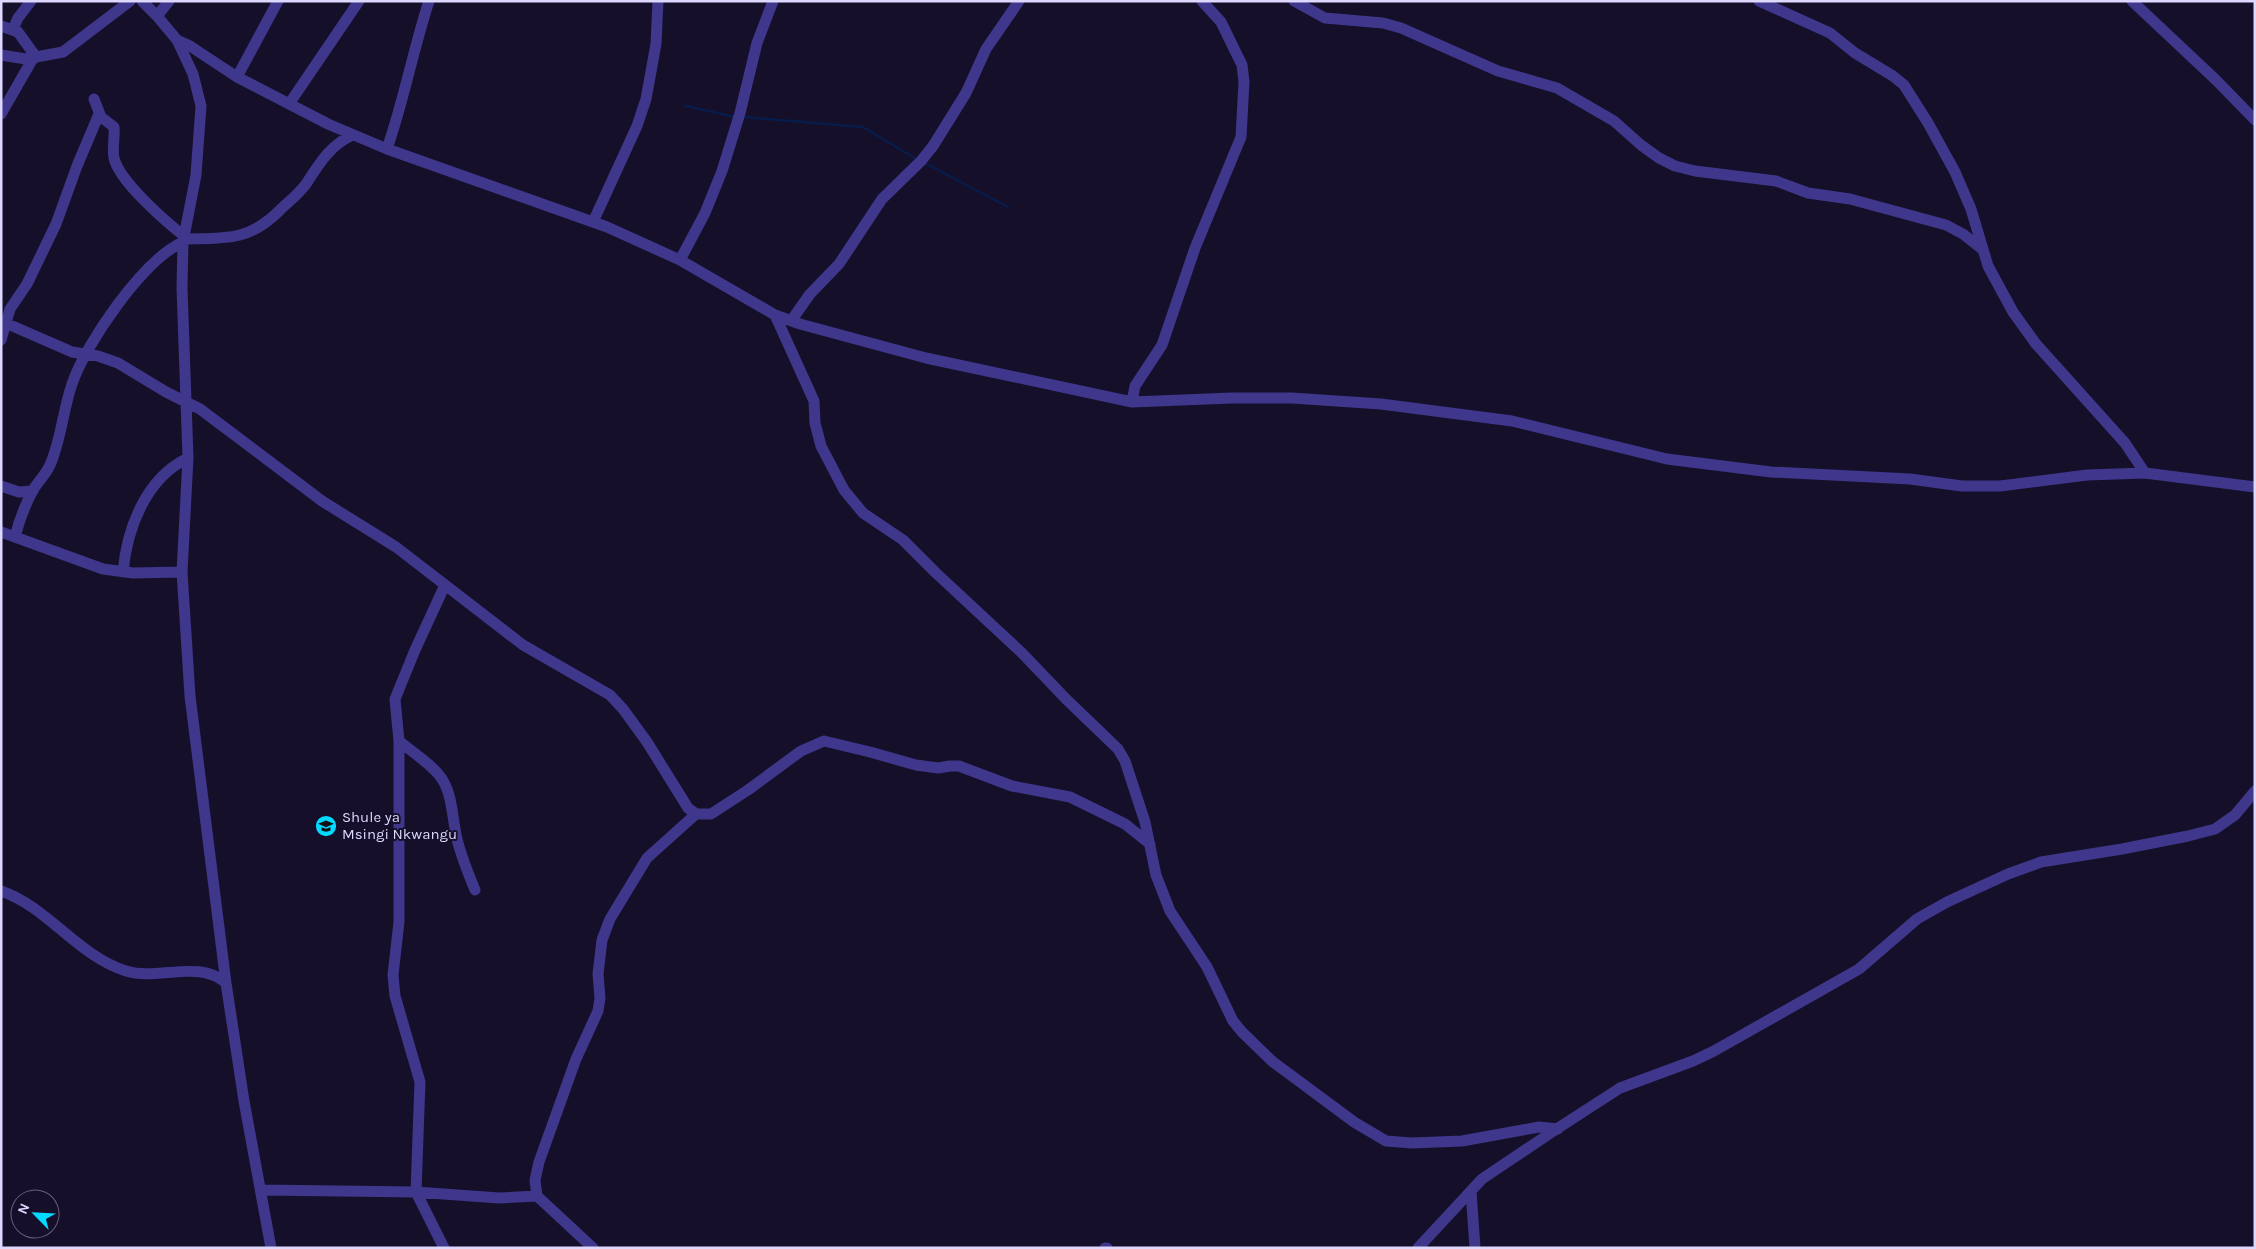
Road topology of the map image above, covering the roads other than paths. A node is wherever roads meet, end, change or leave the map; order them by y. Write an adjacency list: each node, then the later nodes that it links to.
1 (31, 1): 16 (street)
2 (130, 1): 19 (street)
3 (142, 1): 15 (street)
4 (169, 1): 15 (street)
5 (278, 1): 20 (street)
6 (359, 1): 22 (street)
7 (429, 1): 27 (street)
8 (658, 1): 28 (street)
9 (773, 1): 31 (street)
10 (1019, 1): 33 (street)
11 (1202, 1): 38 (street)
12 (1294, 1): 30 (street)
13 (1759, 1): 30 (street)
14 (2132, 1): 25 (street)
15 (158, 16): 17 (street)
16 (7, 28): 19 (street)
17 (177, 40): 20 (street); 29 (street)
18 (1, 55): 19 (street)
19 (34, 58): 23 (street)
20 (237, 77): 22 (street)
21 (94, 99): 24 (street)
22 (289, 104): 26 (street)
23 (2, 113)
24 (99, 114): 29 (street); 34 (street)
25 (2255, 120)
26 (354, 136): 27 (street); 29 (street)
27 (387, 149): 28 (street)
28 (593, 222): 31 (street)
29 (183, 239): 36 (street); 37 (street)
30 (1982, 249): 40 (street)
31 (680, 260): 32 (street)
32 (775, 315): 33 (street); 52 (street)
33 (791, 321): 38 (street)
34 (3, 322): 35 (street); 36 (street)
35 (1, 340)
36 (84, 355): 37 (street); 43 (street)
37 (186, 402): 39 (street); 48 (street)
38 (1132, 402): 40 (street)
39 (188, 458): 46 (street); 47 (street)
40 (2145, 473): 42 (street)
41 (1, 486): 43 (street)
42 (2255, 487)
43 (32, 491): 45 (street)
44 (1, 532): 45 (street)
45 (15, 537): 46 (street)
46 (123, 572): 47 (street)
47 (182, 572): 55 (street)
48 (445, 585): 49 (street); 51 (street)
49 (399, 741): 53 (street); 59 (street)
50 (2255, 791): 56 (street)
51 (696, 814): 52 (street); 60 (street)
52 (1150, 844): 56 (street)
53 (475, 890)
54 (1, 891): 55 (street)
55 (226, 983): 57 (street)
56 (1558, 1129): 58 (street)
57 (261, 1190): 59 (street); 61 (street)
58 (1471, 1191): 64 (street); 65 (street)
59 (416, 1192): 60 (street); 62 (street)
60 (537, 1196): 63 (street)
61 (271, 1248)
62 (444, 1248)
63 (593, 1248)
64 (1418, 1248)
65 (1475, 1248)

